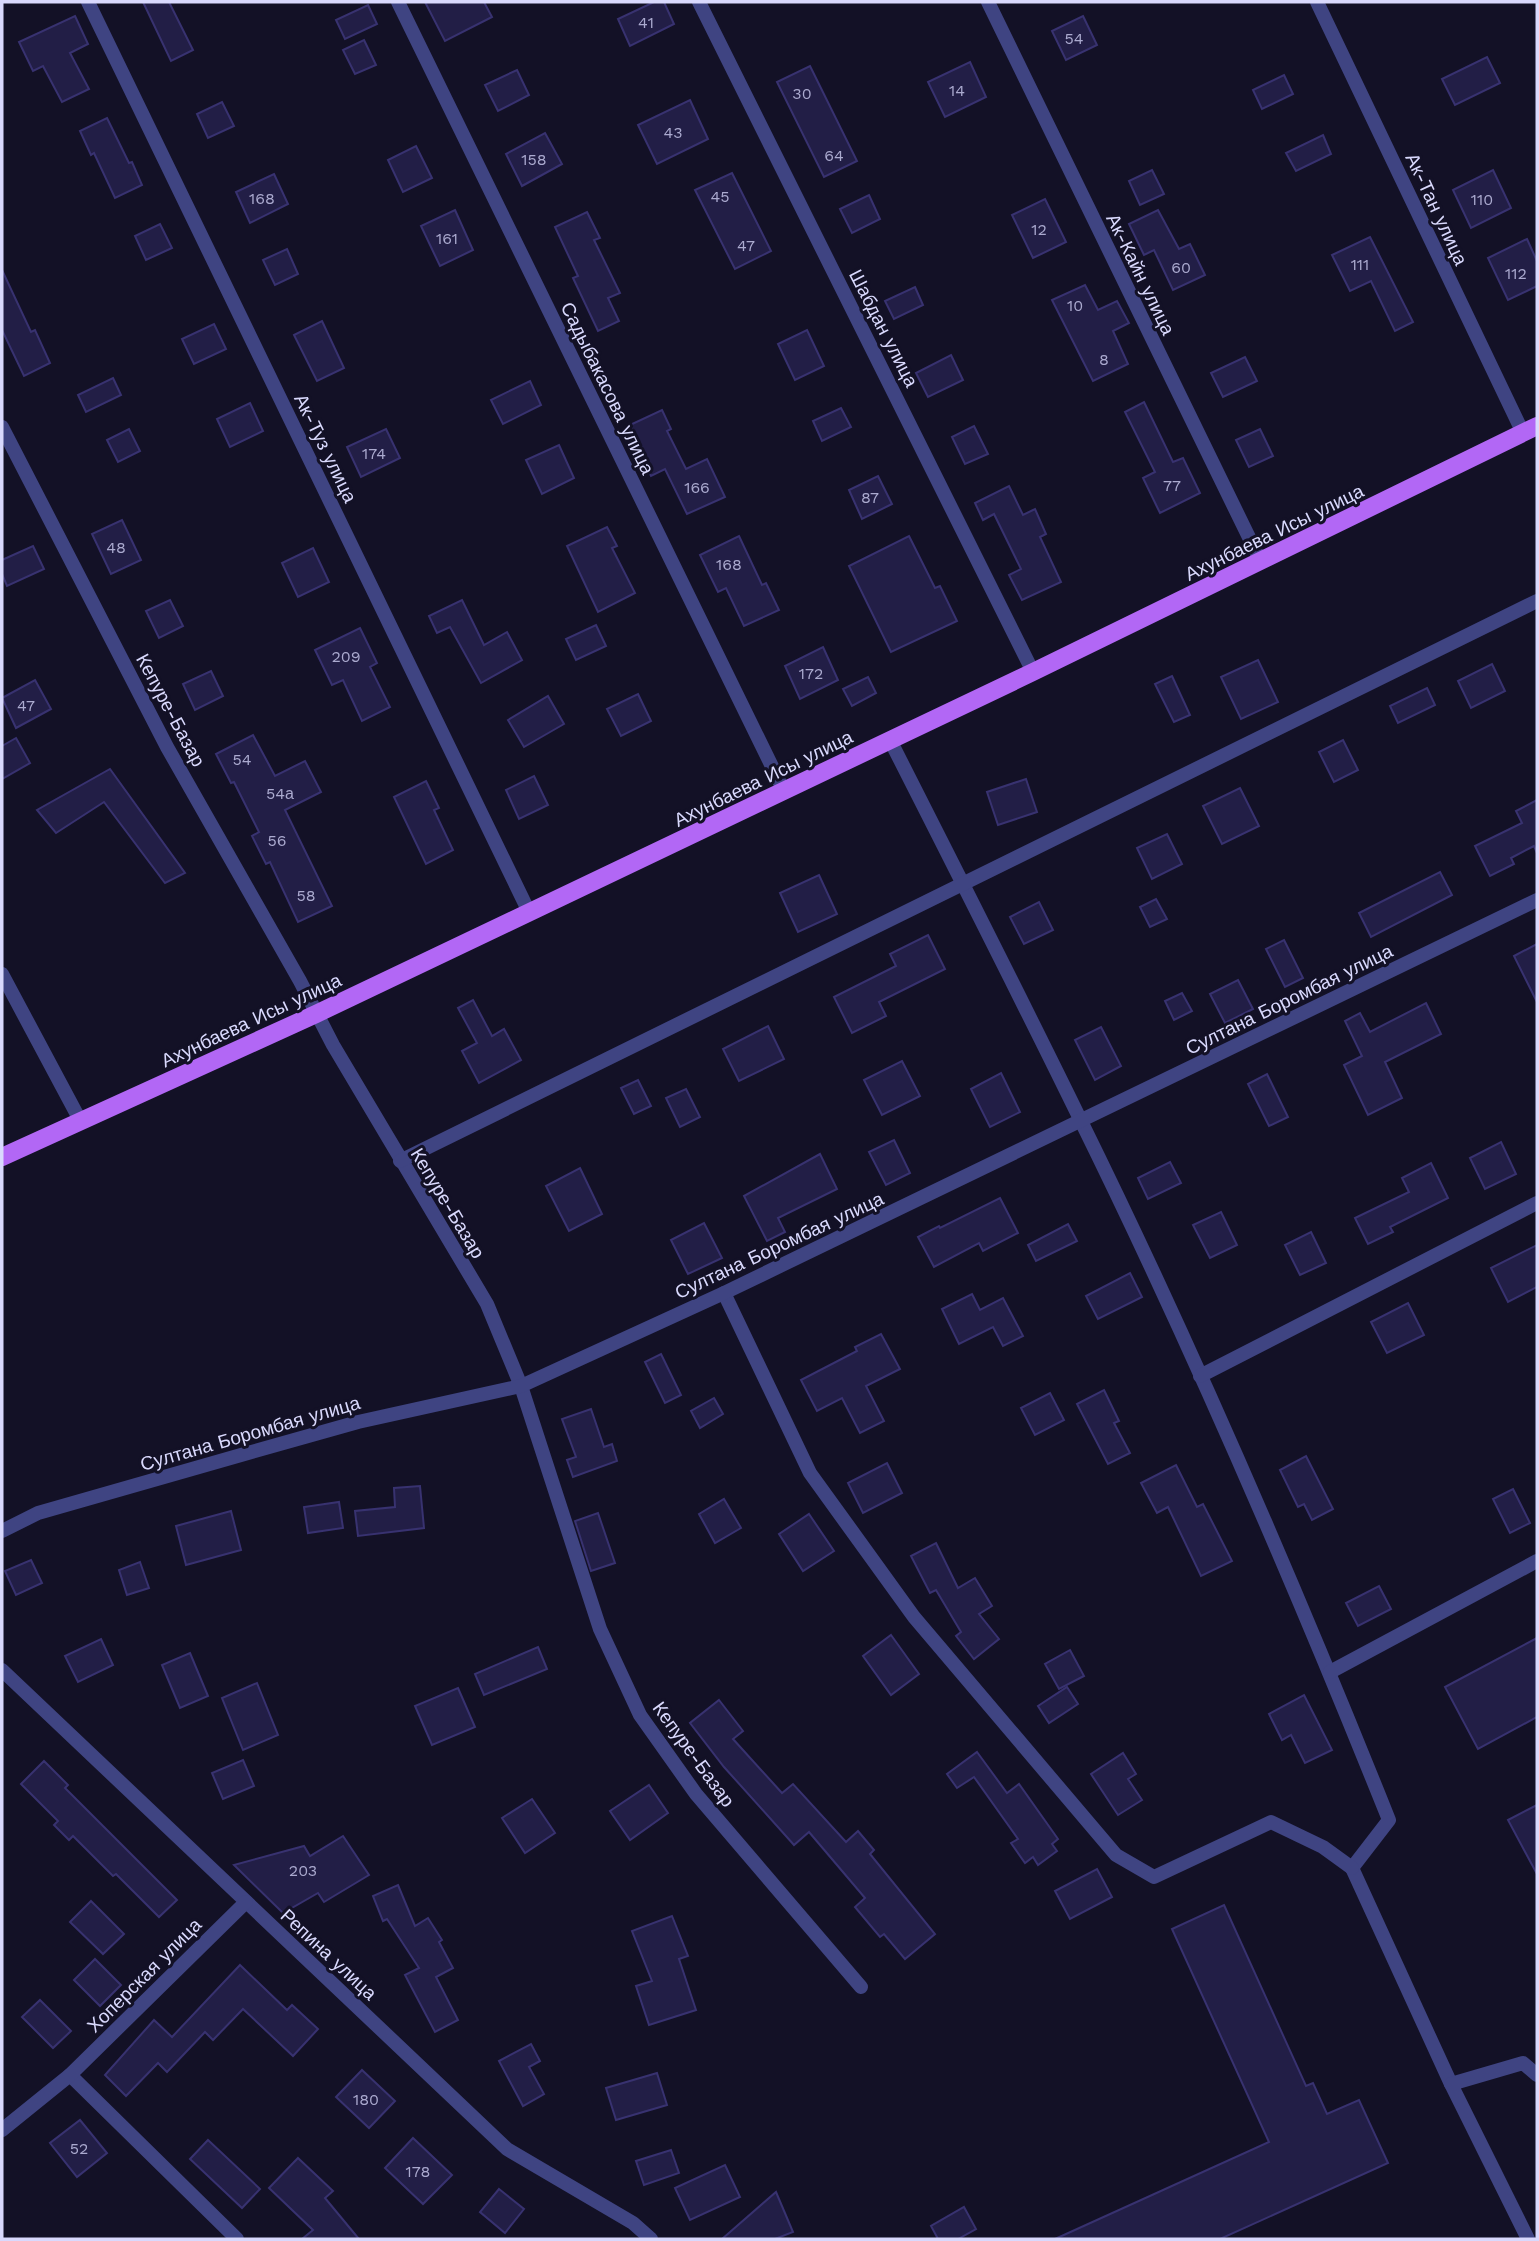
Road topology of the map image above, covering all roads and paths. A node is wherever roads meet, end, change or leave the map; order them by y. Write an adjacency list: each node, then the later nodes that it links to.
1 (88, 2): 15 (street, Ак-Туз улица)
2 (398, 2): 12 (street, Садыбакасова улица)
3 (699, 2): 10 (street, Шабдан улица)
4 (988, 2): 8 (street, Ак-Кайн улица)
5 (1317, 2): 7 (street, Ак-Тан улица)
6 (2, 427): 17 (street, Кепуре-Базар)
7 (1530, 430): 8 (main road, Ахунбаева Исы улица)
8 (1261, 562): 10 (main road, Ахунбаева Исы улица)
9 (1537, 601): 13 (street)
10 (1033, 672): 11 (main road, Ахунбаева Исы улица)
11 (890, 740): 12 (main road, Ахунбаева Исы улица); 13 (street)
12 (784, 791): 15 (main road, Ахунбаева Исы улица)
13 (962, 884): 18 (street); 21 (street)
14 (1537, 900): 18 (street, Султана Боромбая улица)
15 (529, 912): 17 (main road, Ахунбаева Исы улица)
16 (2, 974): 19 (street)
17 (316, 1014): 19 (main road, Ахунбаева Исы улица); 21 (street, Кепуре-Базар)
18 (1081, 1121): 23 (street, Султана Боромбая улица); 24 (street)
19 (81, 1122): 20 (main road, Ахунбаева Исы улица)
20 (2, 1157)
21 (400, 1161): 25 (street, Кепуре-Базар)
22 (1537, 1203): 24 (street)
23 (724, 1293): 25 (street, Султана Боромбая улица); 30 (street)
24 (1200, 1376): 29 (street)
25 (521, 1386): 26 (street, Султана Боромбая улица); 32 (street, Кепуре-Базар)
26 (2, 1531)
27 (1537, 1561): 29 (street)
28 (2, 1670): 31 (street, Репина улица)
29 (1330, 1672): 30 (street)
30 (1352, 1868): 35 (street)
31 (246, 1902): 33 (street, Хоперская улица); 38 (street, Репина улица)
32 (861, 1987)
33 (70, 2075): 36 (street, Хоперская улица); 37 (street)
34 (1537, 2076): 35 (street)
35 (1451, 2084): 39 (street)
36 (2, 2130)
37 (237, 2239)
38 (651, 2239)
39 (1528, 2239)

